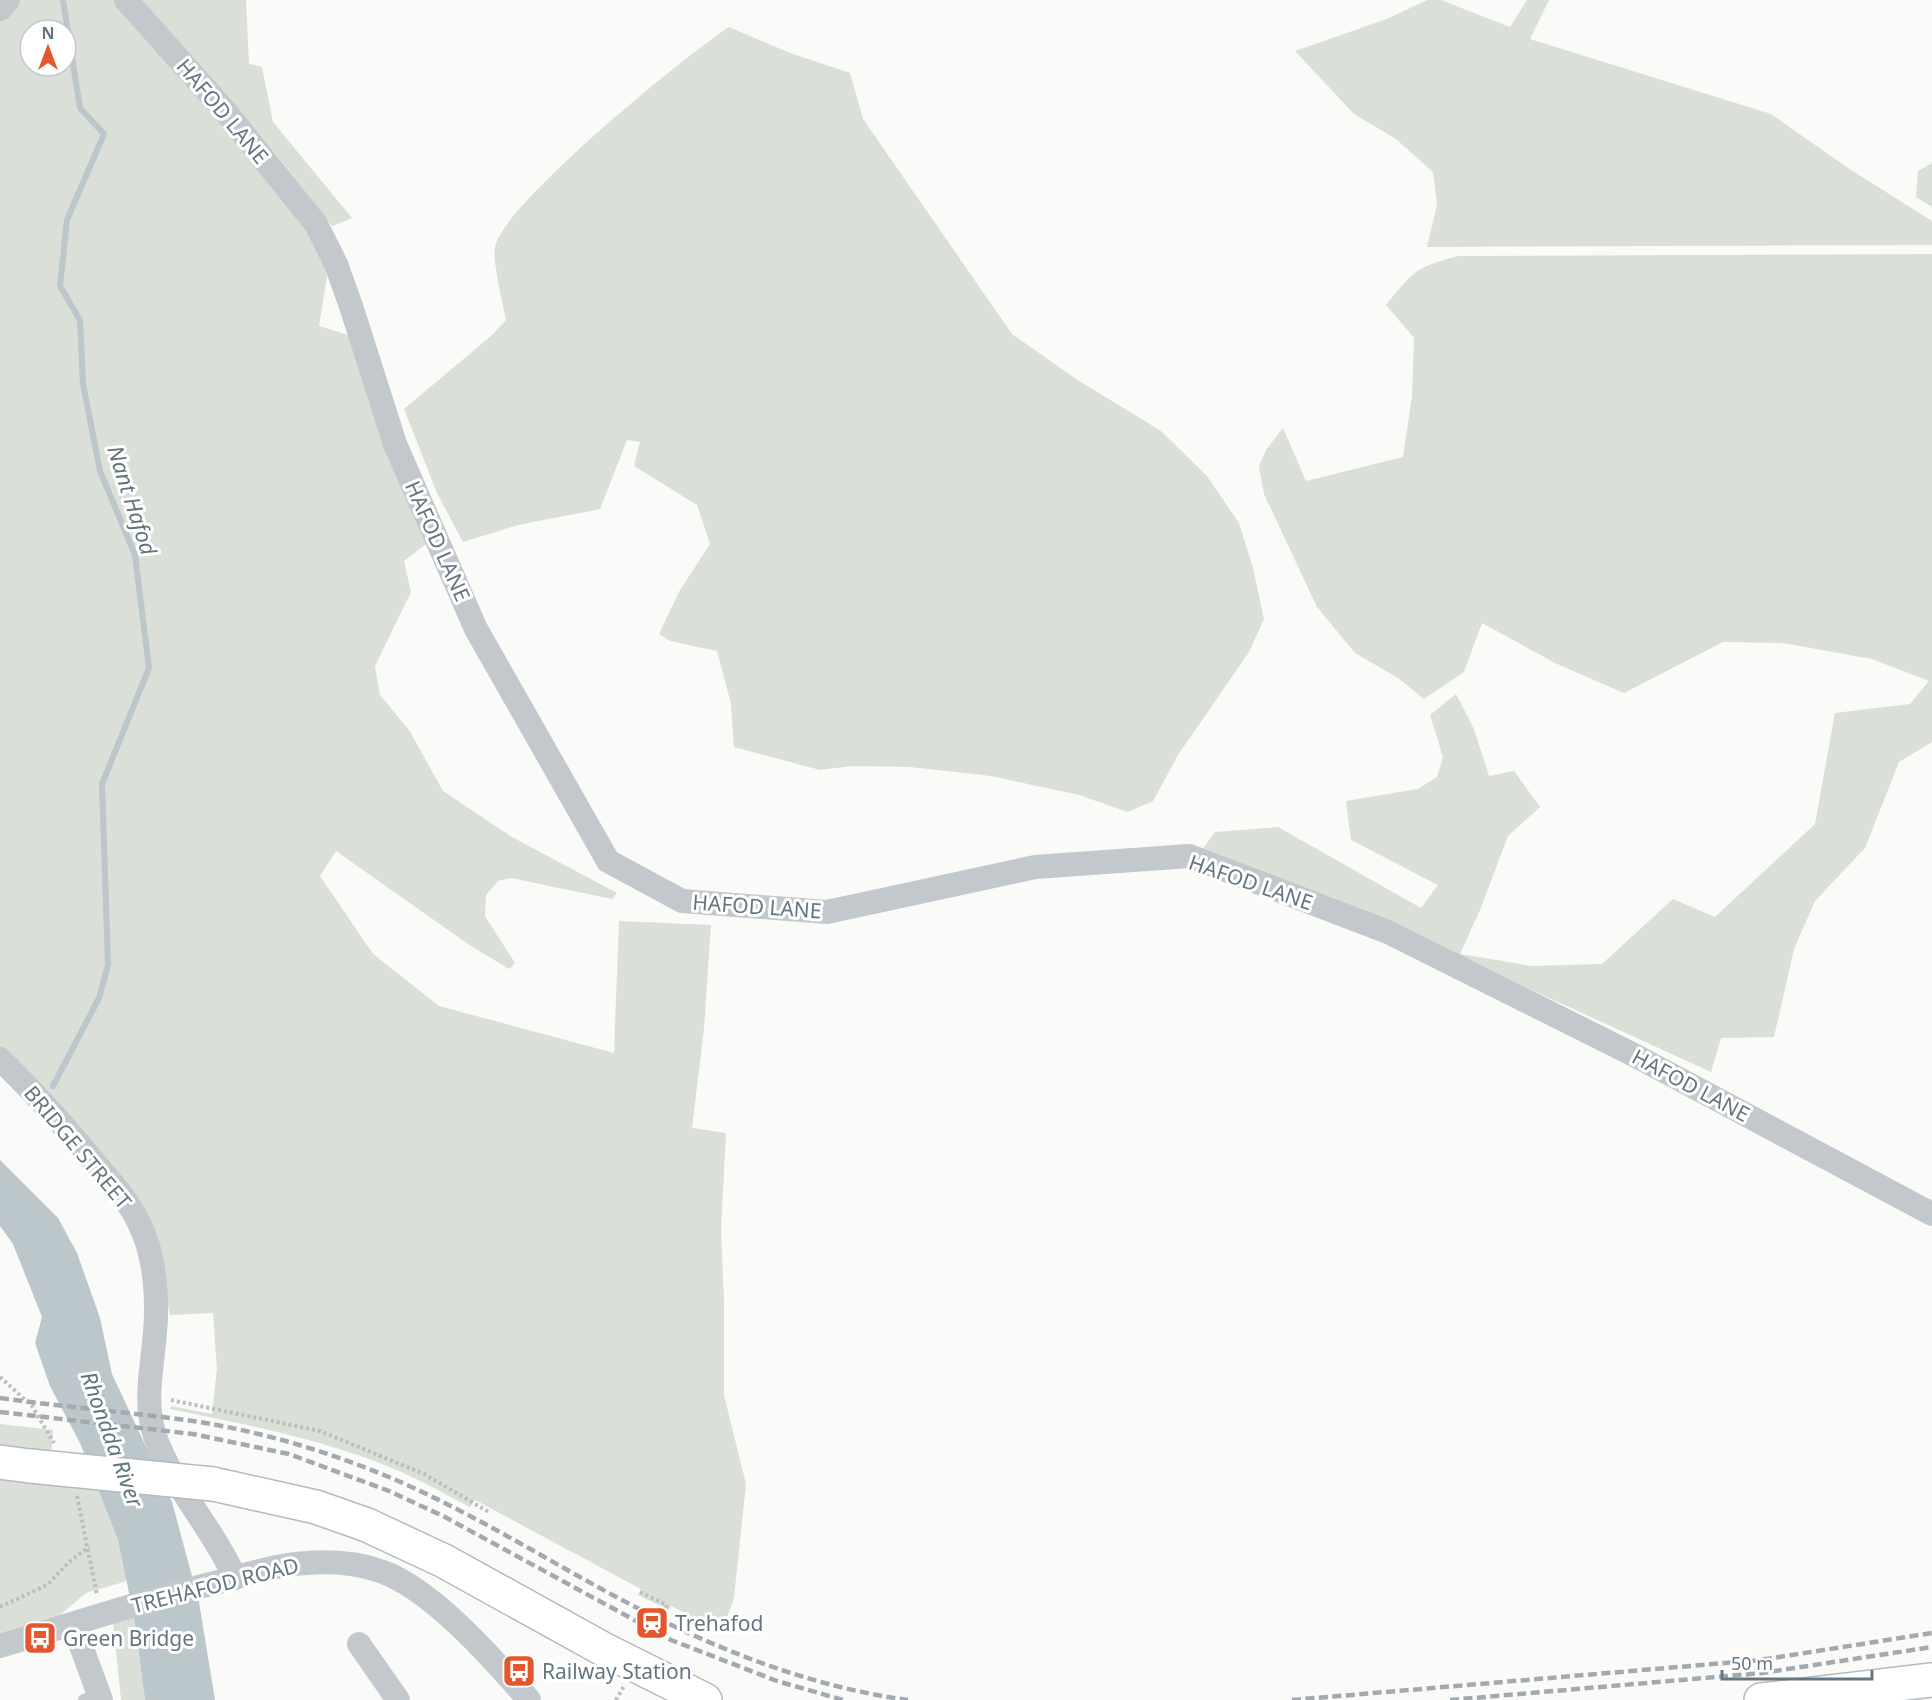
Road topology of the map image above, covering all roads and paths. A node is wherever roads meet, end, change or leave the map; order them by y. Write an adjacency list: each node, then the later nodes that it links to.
1 (8, 0): 3 (street)
2 (126, 0): 5 (street, HAFOD LANE)
3 (0, 9)
4 (0, 1059): 6 (street, BRIDGE STREET)
5 (1932, 1215)
6 (149, 1396): 8 (path); 10 (street, BRIDGE STREET)
7 (15, 1464): 23 (main road, bridge)
8 (489, 1512)
9 (89, 1547): 12 (path)
10 (235, 1578): 14 (street, TREHAFOD ROAD); 21 (street, TREHAFOD ROAD)
11 (640, 1592): 13 (path)
12 (0, 1607)
13 (666, 1608)
14 (73, 1624): 16 (street, TREHAFOD ROAD); 19 (street)
15 (359, 1644): 20 (street)
16 (0, 1646)
17 (627, 1680): 22 (path)
18 (1919, 1688): 24 (main road)
19 (95, 1698)
20 (398, 1700)
21 (530, 1700)
22 (616, 1700)
23 (705, 1700)
24 (1761, 1700)

